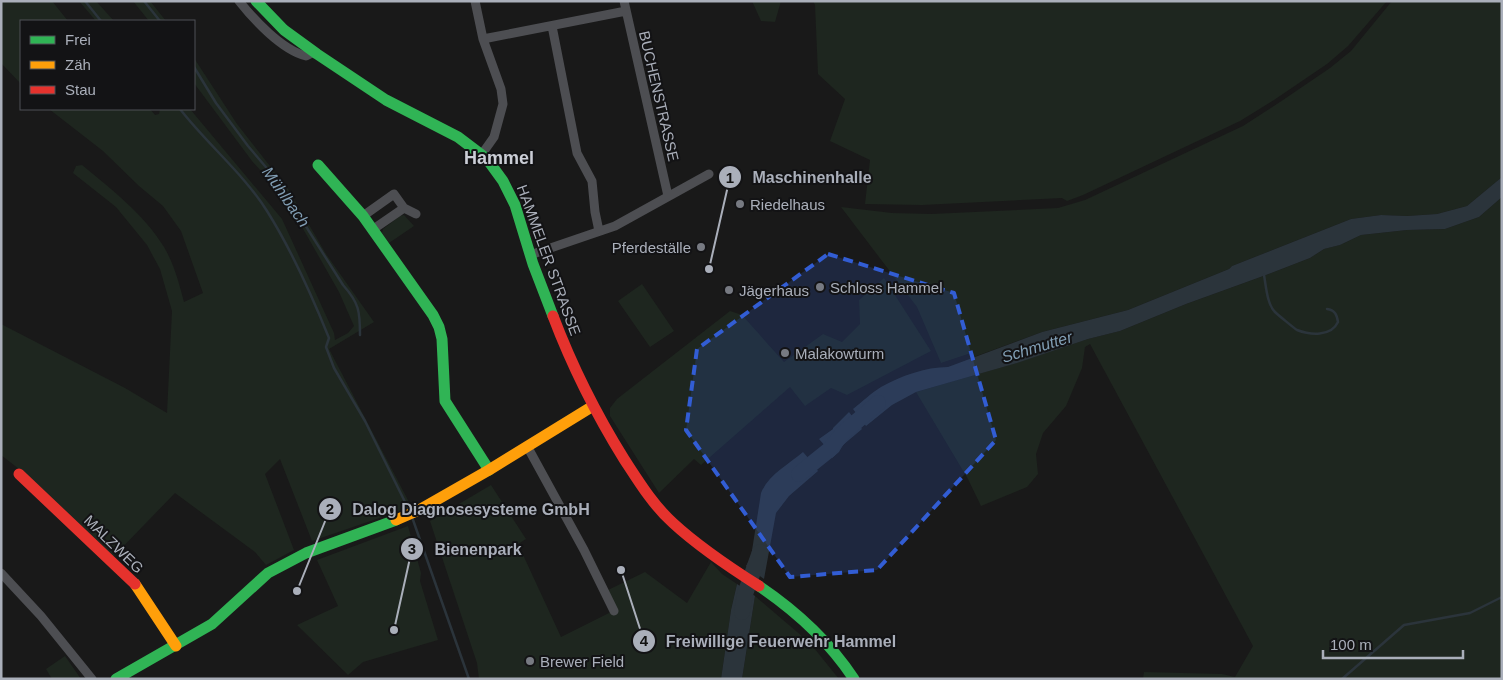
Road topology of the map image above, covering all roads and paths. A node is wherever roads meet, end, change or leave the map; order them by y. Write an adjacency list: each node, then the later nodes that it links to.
1 (238, 1): 8 (street)
2 (256, 1): 8 (street, HAMMELER STRASSE)
3 (475, 1): 7 (street)
4 (624, 1): 5 (street, BUCHENSTRASSE)
5 (626, 11): 6 (street); 12 (street, BUCHENSTRASSE)
6 (552, 26): 7 (street); 17 (street)
7 (483, 39): 9 (street)
8 (314, 52): 9 (street, HAMMELER STRASSE)
9 (482, 154): 18 (street, HAMMELER STRASSE)
10 (318, 165): 15 (street)
11 (709, 174): 12 (street)
12 (668, 196): 17 (street)
13 (404, 208): 14 (street); 15 (street); 16 (street)
14 (416, 214)
15 (363, 216): 16 (street)
16 (372, 230): 21 (street)
17 (599, 231): 18 (street)
18 (530, 255): 19 (street, HAMMELER STRASSE)
19 (593, 406): 20 (street); 28 (street, HAMMELER STRASSE)
20 (527, 446): 21 (street); 24 (street)
21 (489, 470): 25 (street)
22 (18, 474): 25 (street, MALZWEG)
23 (1, 573): 26 (street)
24 (614, 610)
25 (176, 646): 27 (street)
26 (92, 679)
27 (116, 679)
28 (854, 679)

